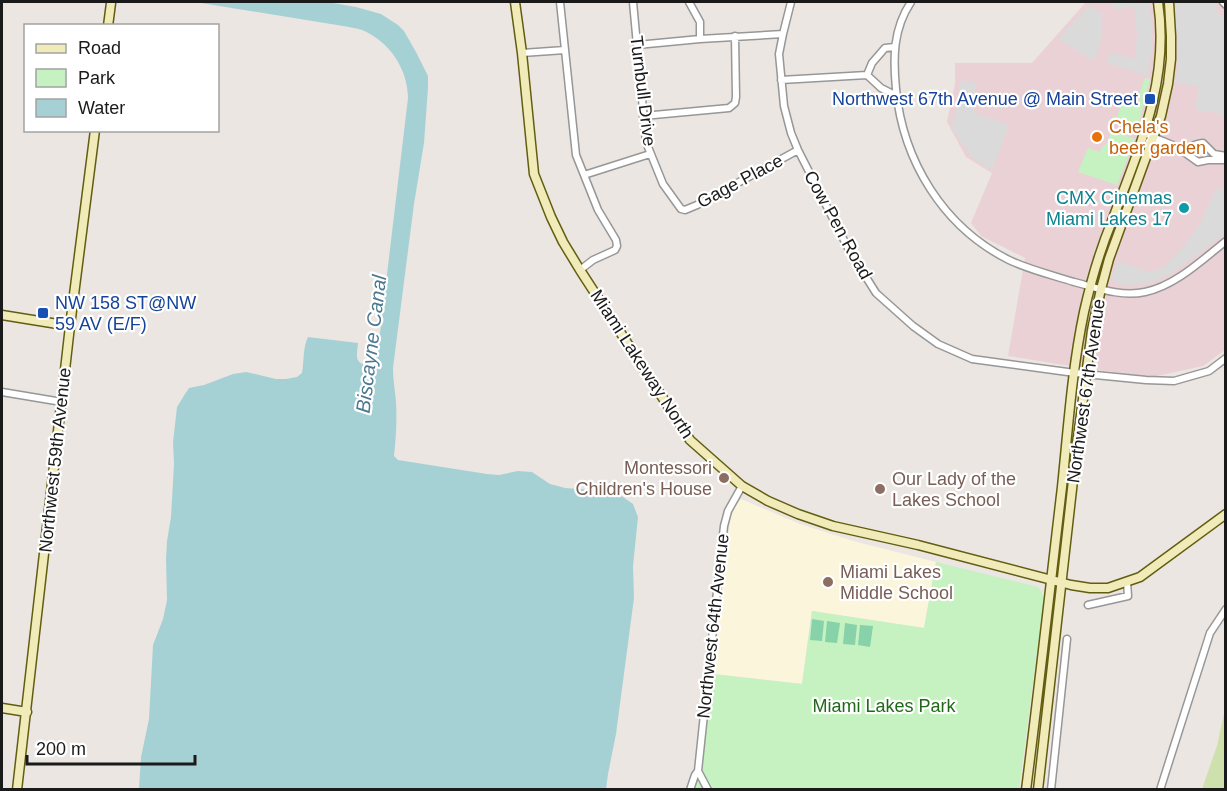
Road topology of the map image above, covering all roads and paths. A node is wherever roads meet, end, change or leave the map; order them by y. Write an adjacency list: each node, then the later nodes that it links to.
1 (515, 2): 19 (street, Miami Lakeway North)
2 (560, 2): 18 (street)
3 (633, 2): 16 (street, Turnbull Drive)
4 (689, 2): 15 (street)
5 (791, 2): 13 (street, Cow Pen Road)
6 (911, 2): 17 (street)
7 (1158, 2): 25 (street, Northwest 67th Avenue)
8 (1169, 2): 26 (street, Northwest 67th Avenue)
9 (1223, 2): 11 (street)
10 (111, 3): 12 (street)
11 (1226, 5)
12 (108, 24)
13 (783, 34): 14 (street); 21 (street, Cow Pen Road)
14 (735, 36): 15 (street); 23 (street)
15 (700, 39): 16 (street)
16 (637, 45): 23 (street, Turnbull Drive)
17 (895, 47): 20 (street); 22 (street)
18 (564, 50): 19 (street); 30 (street)
19 (522, 52): 33 (street, Miami Lakeway North)
20 (867, 75): 21 (street); 22 (street)
21 (781, 80): 27 (street, Cow Pen Road)
22 (897, 96): 34 (street)
23 (643, 116): 28 (street, Turnbull Drive)
24 (95, 132): 37 (street, Northwest 59th Avenue)
25 (1144, 136): 26 (street); 34 (street, Northwest 67th Avenue)
26 (1154, 139): 29 (street); 29 (street); 35 (street, Northwest 67th Avenue)
27 (798, 150): 31 (street, Gage Place); 39 (street, Cow Pen Road)
28 (650, 154): 30 (street); 31 (street, Turnbull Drive)
29 (1226, 158)
30 (584, 175): 33 (street)
31 (681, 209)
32 (1226, 241): 35 (street)
33 (580, 270): 43 (street, Miami Lakeway North)
34 (1091, 286): 35 (street); 39 (street, Northwest 67th Avenue)
35 (1101, 289): 40 (street, Northwest 67th Avenue)
36 (2, 315): 37 (street)
37 (70, 326): 42 (street, Northwest 59th Avenue)
38 (1226, 358): 40 (street, Cow Pen Road)
39 (1075, 373): 40 (street, Cow Pen Road); 45 (street, Northwest 67th Avenue)
40 (1086, 374): 46 (street, Northwest 67th Avenue)
41 (2, 392): 42 (street)
42 (62, 402): 54 (street, Northwest 59th Avenue)
43 (742, 486): 45 (street, Miami Lakeway North); 55 (street, Northwest 64th Avenue)
44 (1226, 514): 47 (street, Miami Lakeway North)
45 (1051, 579): 46 (street, Miami Lakeway North); 51 (street, Northwest 67th Avenue)
46 (1062, 582): 47 (street, Miami Lakeway North); 52 (street, Northwest 67th Avenue)
47 (1127, 582): 48 (street)
48 (1088, 604)
49 (1226, 609): 62 (street)
50 (1067, 639): 61 (street)
51 (1037, 702): 52 (street); 59 (street, Northwest 67th Avenue)
52 (1048, 703): 60 (street, Northwest 67th Avenue)
53 (2, 708): 54 (street)
54 (27, 712): 56 (street, Northwest 59th Avenue)
55 (698, 771): 57 (street, Northwest 64th Avenue); 58 (street)
56 (17, 789)
57 (690, 789)
58 (708, 789)
59 (1026, 789)
60 (1038, 789)
61 (1052, 789)
62 (1160, 789)

